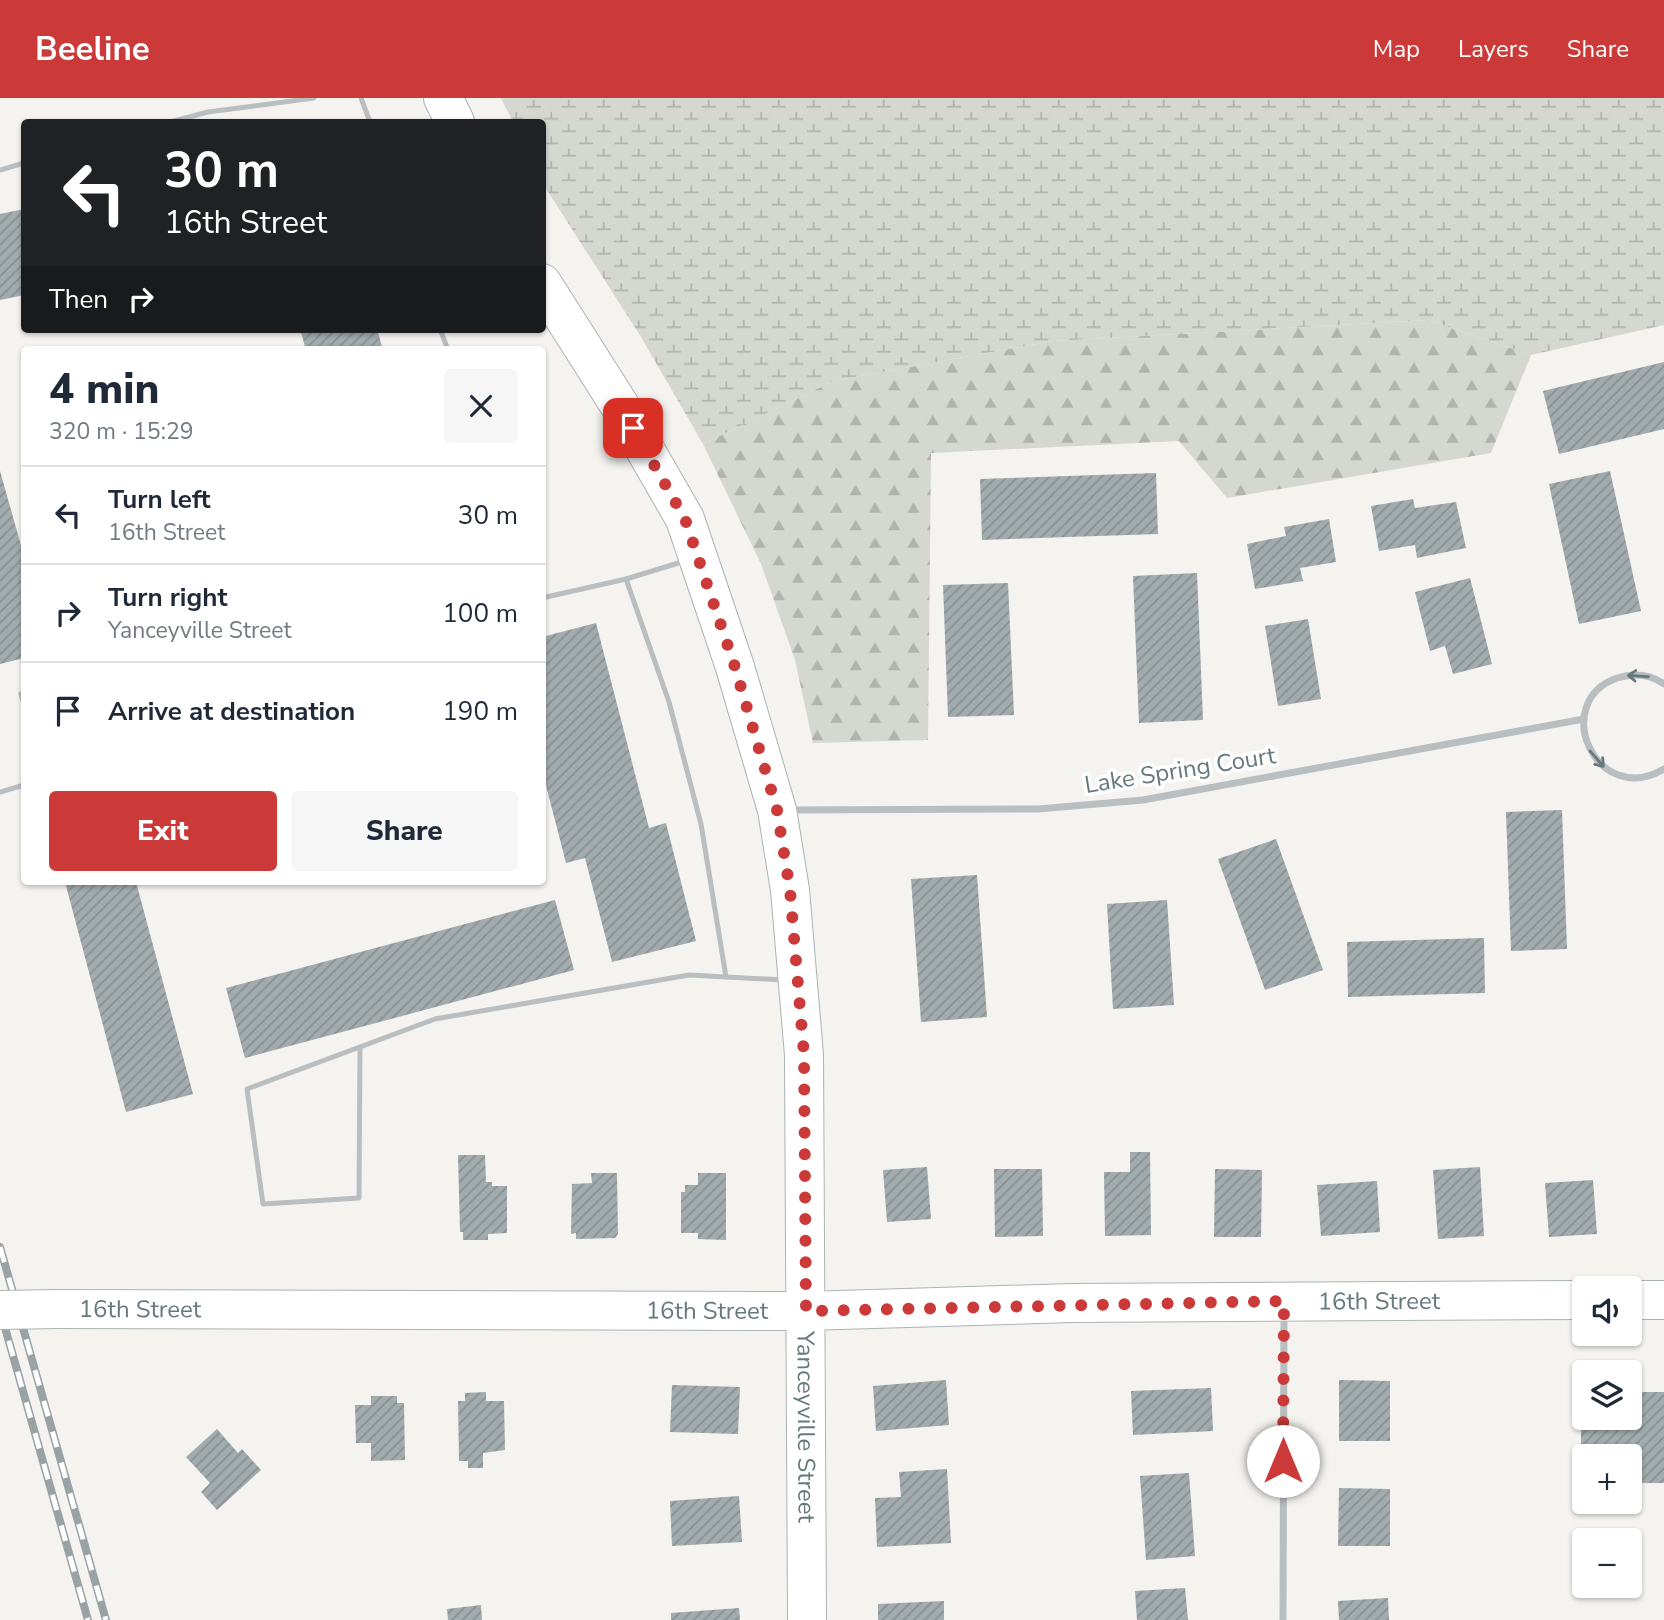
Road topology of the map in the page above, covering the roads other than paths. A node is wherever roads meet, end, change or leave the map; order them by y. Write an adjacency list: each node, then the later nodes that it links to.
1 (314, 98): 4 (lane)
2 (361, 98): 5 (lane)
3 (443, 98): 6 (street)
4 (181, 119)
5 (369, 119)
6 (454, 119)
7 (21, 164): 8 (lane)
8 (0, 170)
9 (546, 288): 10 (street, Yanceyville Street)
10 (698, 557): 11 (lane); 18 (street, Yanceyville Street)
11 (626, 579): 12 (lane); 19 (lane)
12 (546, 596)
13 (1664, 684): 14 (street, one-way to 14)
14 (1584, 719): 15 (street, one-way to 15); 18 (street, Lake Spring Court)
15 (1664, 769)
16 (21, 786): 17 (lane)
17 (0, 792)
18 (777, 810): 20 (street, Yanceyville Street)
19 (726, 977): 20 (lane); 21 (lane)
20 (797, 981): 27 (street, Yanceyville Street)
21 (360, 1047): 21 (lane)
22 (1572, 1300): 25 (street, 16th Street)
23 (1642, 1300): 24 (street)
24 (1664, 1300)
25 (1284, 1301): 27 (street, 16th Street); 29 (street)
26 (0, 1310): 27 (street, 16th Street, bridge)
27 (806, 1311): 28 (street, Yanceyville Street)
28 (807, 1620)
29 (1283, 1620)

